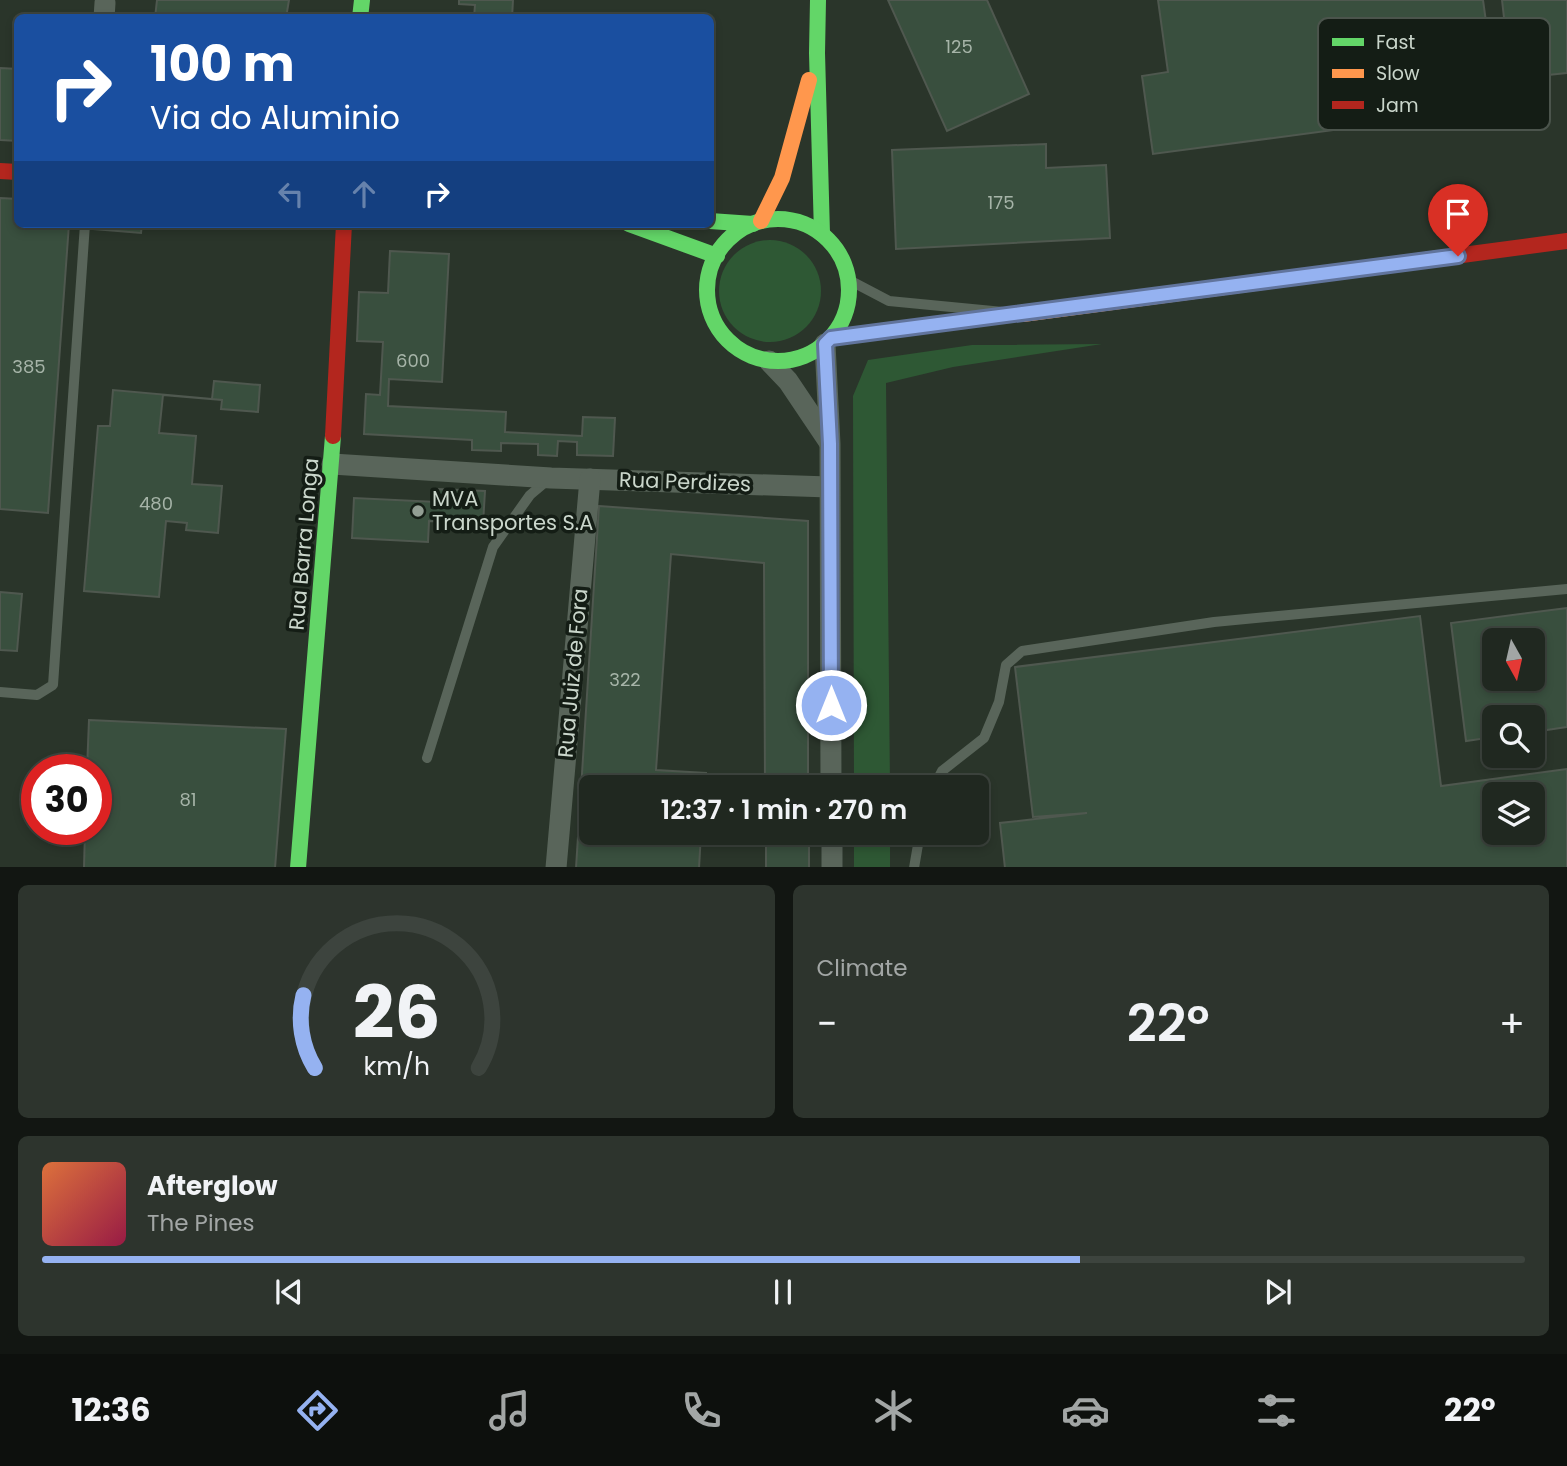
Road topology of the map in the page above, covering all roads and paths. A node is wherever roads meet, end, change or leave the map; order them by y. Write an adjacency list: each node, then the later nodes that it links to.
1 (818, 0): 2 (street)
2 (817, 53): 4 (street); 8 (street)
3 (714, 221): 4 (street)
4 (757, 222): 8 (street); 10 (street)
5 (85, 228): 21 (lane)
6 (344, 228): 16 (street, Rua Barra Longa)
7 (640, 228): 10 (street)
8 (822, 234): 11 (street)
9 (1567, 241): 12 (street)
10 (717, 256): 14 (street)
11 (849, 279): 12 (lane); 13 (street)
12 (1023, 314): 13 (lane)
13 (828, 341): 14 (street); 15 (street)
14 (769, 361): 15 (street)
15 (830, 444): 19 (street)
16 (332, 464): 17 (street, Rua Perdizes); 27 (street, Rua Barra Longa)
17 (551, 478): 18 (street, Rua Perdizes); 22 (lane)
18 (590, 479): 19 (street, Rua Perdizes); 28 (street, Rua Juiz de Fora)
19 (829, 487): 23 (street)
20 (1567, 589): 24 (lane)
21 (0, 692)
22 (427, 758)
23 (831, 775)
24 (940, 775)
25 (832, 845): 29 (street)
26 (918, 845): 30 (lane)
27 (298, 867)
28 (556, 867)
29 (832, 867)
30 (914, 867)

